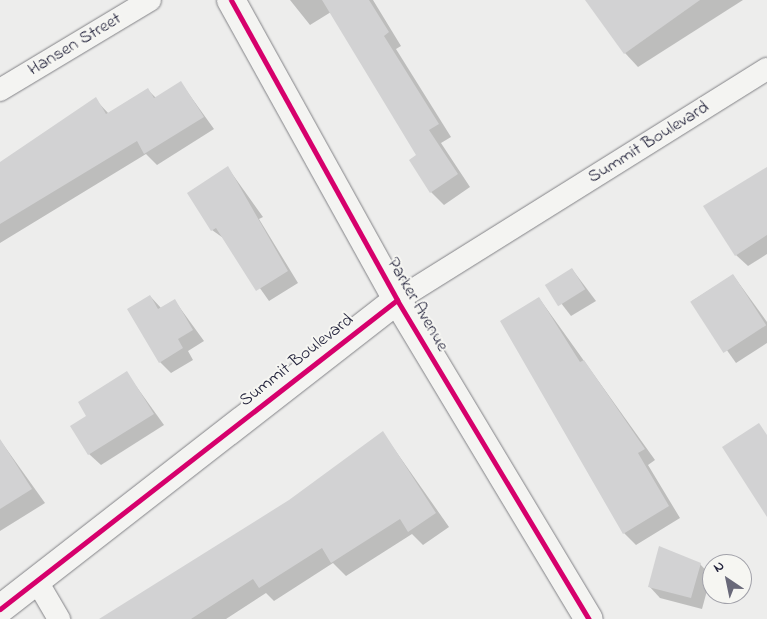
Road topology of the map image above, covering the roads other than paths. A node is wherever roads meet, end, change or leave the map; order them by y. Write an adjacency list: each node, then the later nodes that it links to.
1 (150, 0): 4 (street, Hansen Street)
2 (231, 0): 5 (street, Parker Avenue)
3 (767, 69): 5 (street, Summit Boulevard)
4 (0, 90)
5 (397, 300): 6 (street, Summit Boulevard); 9 (street, Parker Avenue)
6 (38, 582): 7 (street, Summit Boulevard); 8 (street)
7 (0, 609)
8 (59, 619)
9 (589, 619)

